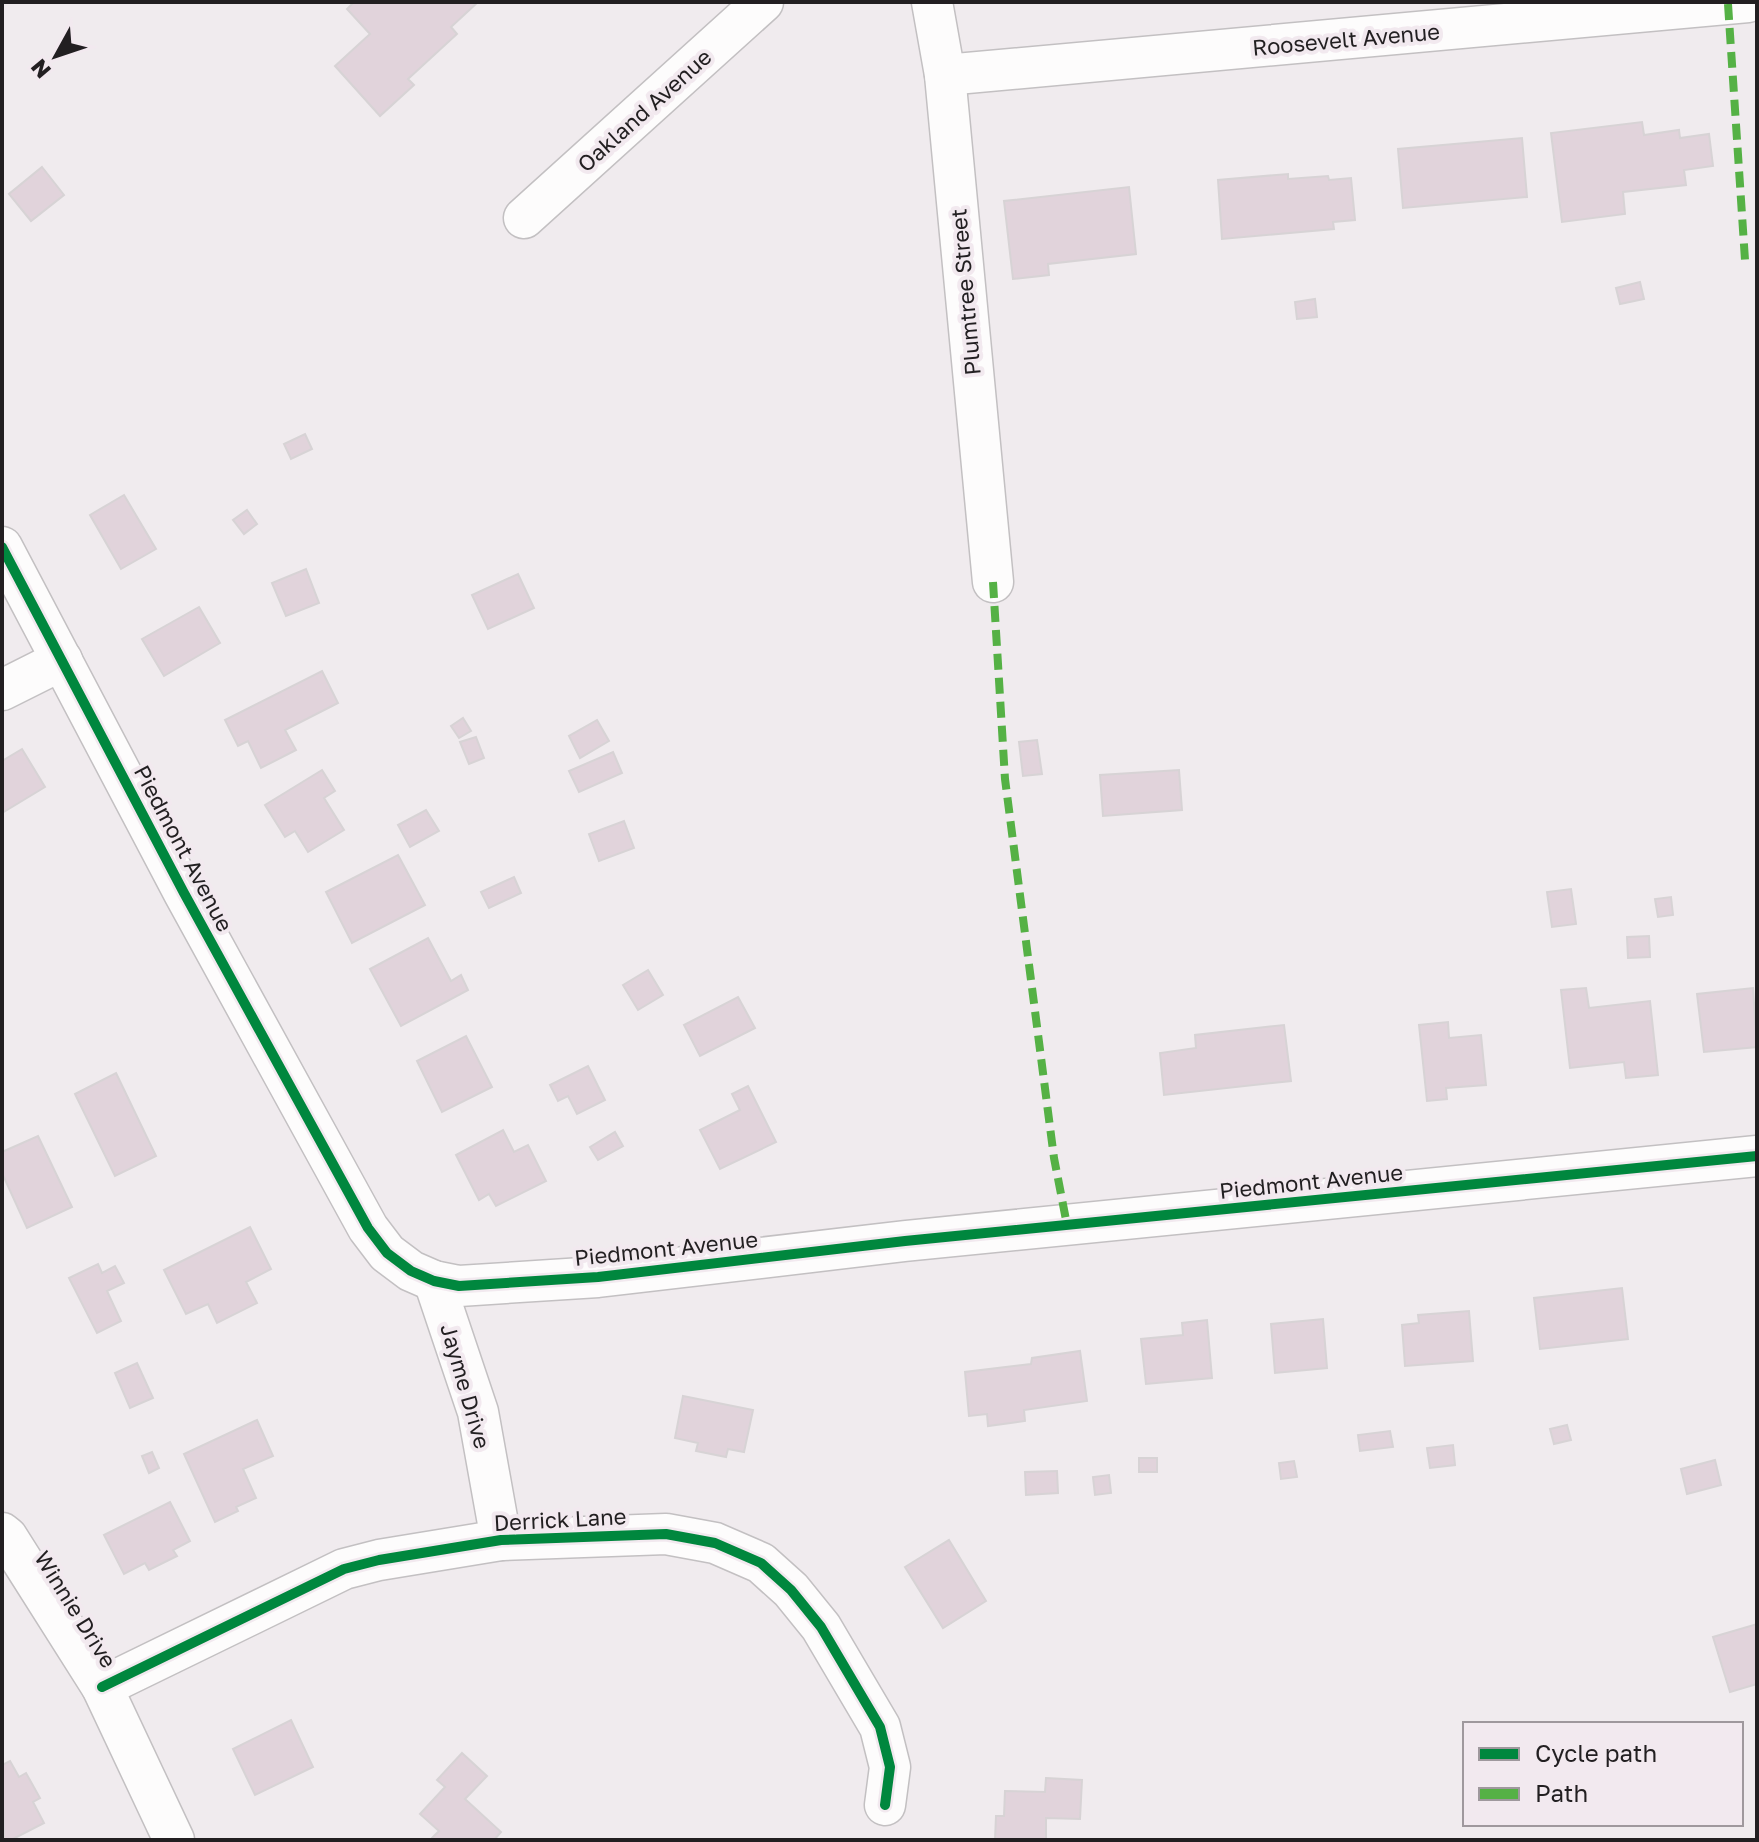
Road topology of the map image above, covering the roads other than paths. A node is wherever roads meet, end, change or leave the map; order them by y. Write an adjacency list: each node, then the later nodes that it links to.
1 (763, 2): 5 (street, Oakland Avenue)
2 (932, 2): 4 (street, Plumtree Street)
3 (1748, 2): 4 (street, Roosevelt Avenue)
4 (945, 75): 7 (street, Plumtree Street)
5 (524, 218)
6 (2, 547): 8 (street, Piedmont Avenue)
7 (993, 582)
8 (62, 660): 9 (street); 11 (street, Piedmont Avenue)
9 (2, 690)
10 (1757, 1156): 11 (street, Piedmont Avenue)
11 (434, 1281): 13 (street, Jayme Drive)
12 (2, 1533): 14 (street, Winnie Drive)
13 (501, 1540): 14 (street, Derrick Lane); 15 (street, Derrick Lane)
14 (102, 1687): 16 (street, Winnie Drive)
15 (885, 1805)
16 (174, 1840)

